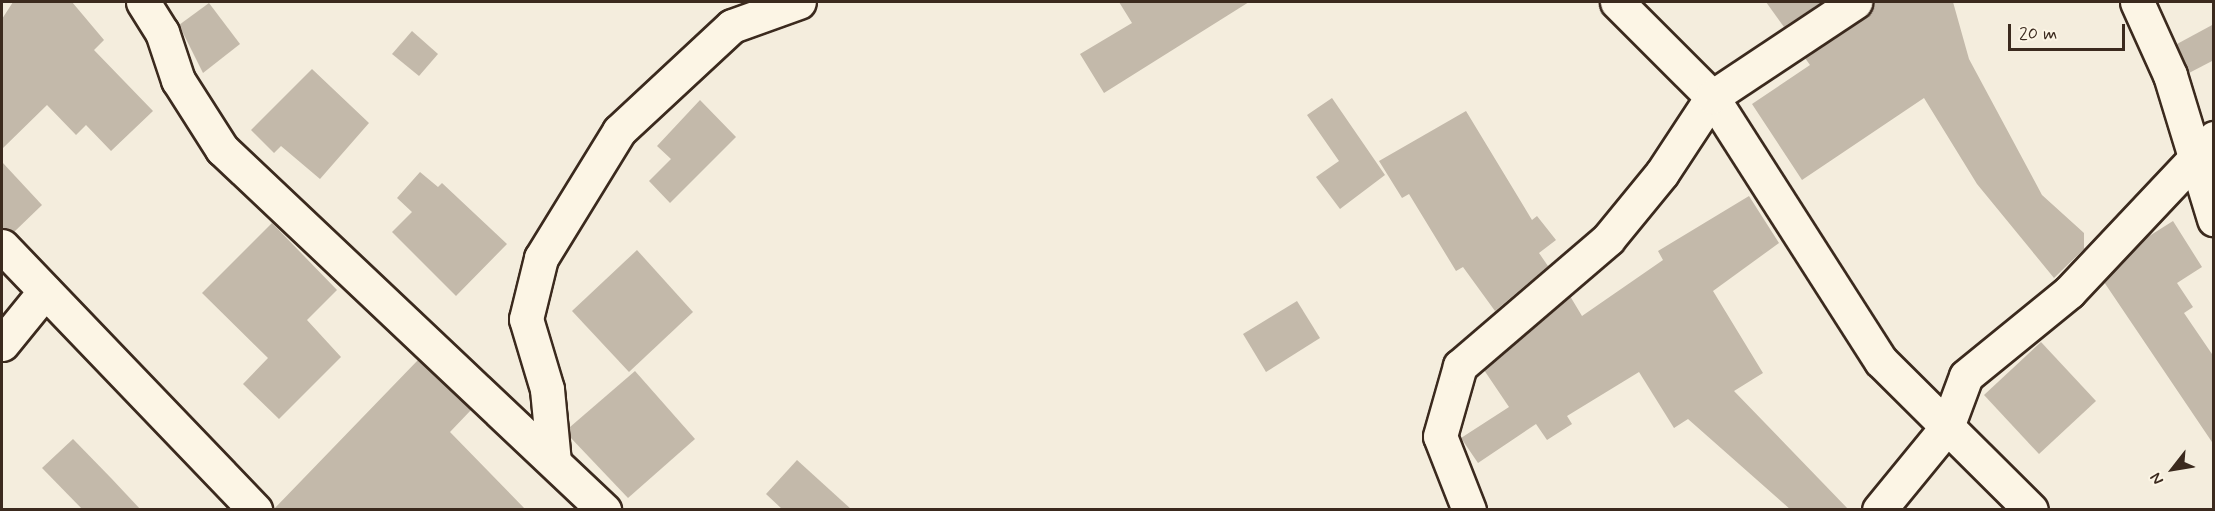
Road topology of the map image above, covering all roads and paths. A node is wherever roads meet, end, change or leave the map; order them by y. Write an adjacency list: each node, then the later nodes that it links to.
1 (143, 2): 13 (street)
2 (799, 2): 13 (street)
3 (1617, 2): 6 (street)
4 (1855, 2): 6 (street)
5 (2138, 2): 7 (street)
6 (1712, 97): 12 (street); 16 (street)
7 (2204, 149): 8 (street); 12 (street)
8 (2214, 219)
9 (2, 246): 10 (street)
10 (45, 291): 11 (street); 14 (street)
11 (2, 344)
12 (1947, 427): 17 (street); 18 (street)
13 (554, 462): 15 (street)
14 (255, 510)
15 (604, 510)
16 (1469, 510)
17 (1879, 510)
18 (2031, 510)

